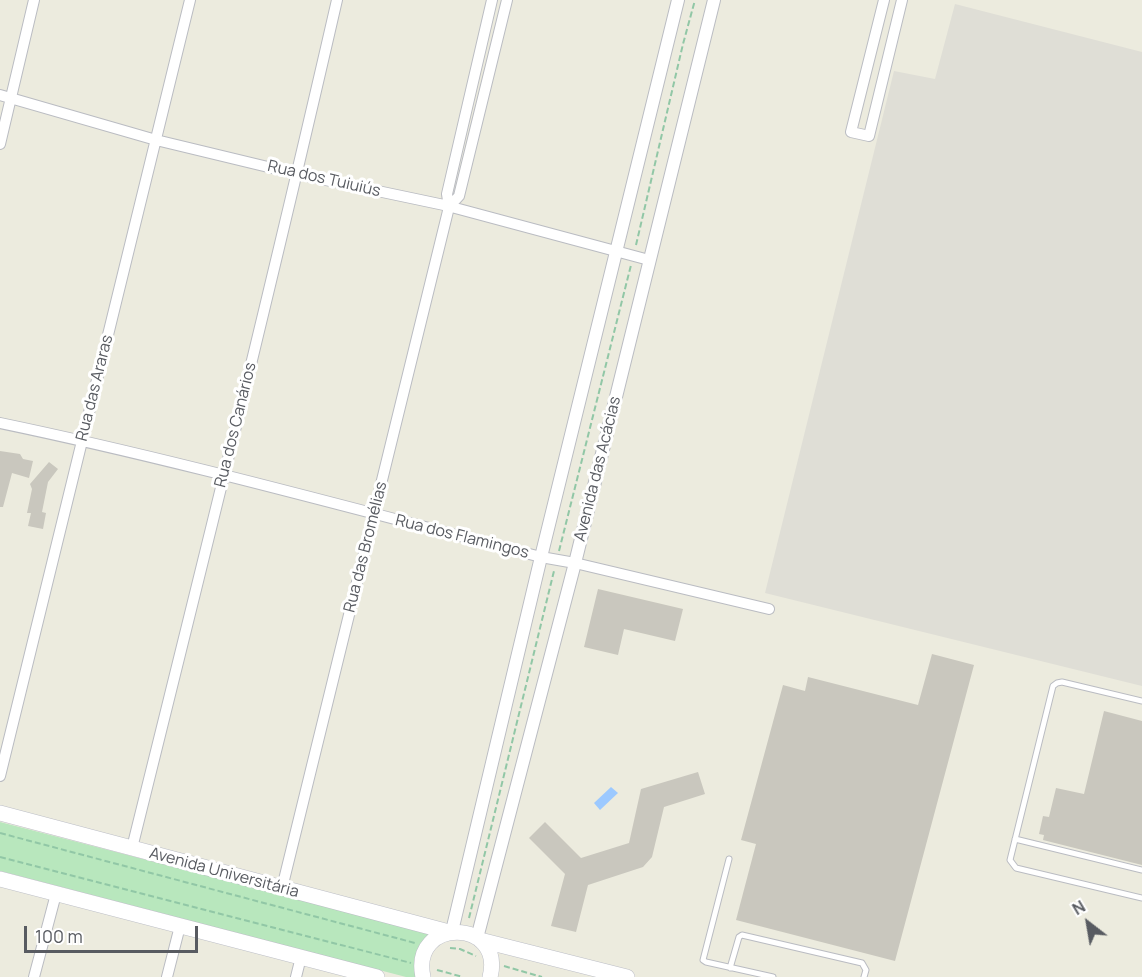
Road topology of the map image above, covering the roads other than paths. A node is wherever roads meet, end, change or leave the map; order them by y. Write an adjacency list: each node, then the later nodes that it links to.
1 (34, 0): 10 (street)
2 (190, 0): 11 (street, Rua das Araras)
3 (337, 0): 13 (street, Rua dos Canários)
4 (492, 0): 14 (street, Rua das Bromélias)
5 (507, 0): 14 (street, Rua das Bromélias)
6 (678, 0): 15 (street, Avenida das Acácias)
7 (714, 0): 16 (street, Avenida das Acácias)
8 (884, 0): 9 (street)
9 (902, 0)
10 (6, 97): 11 (street, Rua dos Tuiuiús); 12 (street)
11 (156, 140): 13 (street, Rua dos Tuiuiús); 18 (street, Rua das Araras)
12 (0, 144)
13 (297, 174): 14 (street, Rua dos Tuiuiús); 19 (street, Rua dos Canários)
14 (449, 207): 15 (street, Rua dos Tuiuiús); 20 (street, Rua das Bromélias)
15 (616, 252): 16 (street, Rua dos Tuiuiús); 21 (street, Avenida das Acácias)
16 (649, 260): 22 (street, Avenida das Acácias)
17 (0, 423): 18 (street, Rua dos Flamingos)
18 (82, 440): 19 (street, Rua dos Flamingos); 25 (street, Rua das Araras)
19 (224, 475): 20 (street, Rua dos Flamingos); 28 (street, Rua dos Canários)
20 (374, 514): 21 (street, Rua dos Flamingos); 32 (street, Rua das Bromélias)
21 (541, 557): 22 (street, Rua dos Flamingos); 36 (street, Avenida das Acácias)
22 (575, 563): 23 (street, Rua dos Flamingos); 36 (street, Avenida das Acácias)
23 (769, 609)
24 (1142, 700): 27 (lane)
25 (0, 776)
26 (0, 813): 28 (main road, Avenida Universitária)
27 (1015, 839): 30 (lane); 34 (lane)
28 (132, 848): 32 (main road, Avenida Universitária)
29 (729, 859): 38 (lane)
30 (1142, 870)
31 (0, 879): 33 (main road)
32 (282, 888): 36 (main road, Avenida Universitária)
33 (56, 894): 35 (main road); 41 (street)
34 (1142, 898)
35 (180, 926): 37 (main road); 42 (street)
36 (465, 935): 39 (main road); 40 (main road); 45 (main road, Avenida Universitária)
37 (302, 957): 43 (street); 44 (main road)
38 (730, 968): 46 (lane); 47 (lane)
39 (491, 970)
40 (422, 972)
41 (33, 977)
42 (167, 977)
43 (296, 977)
44 (377, 977)
45 (627, 977)
46 (773, 977)
47 (864, 977)

